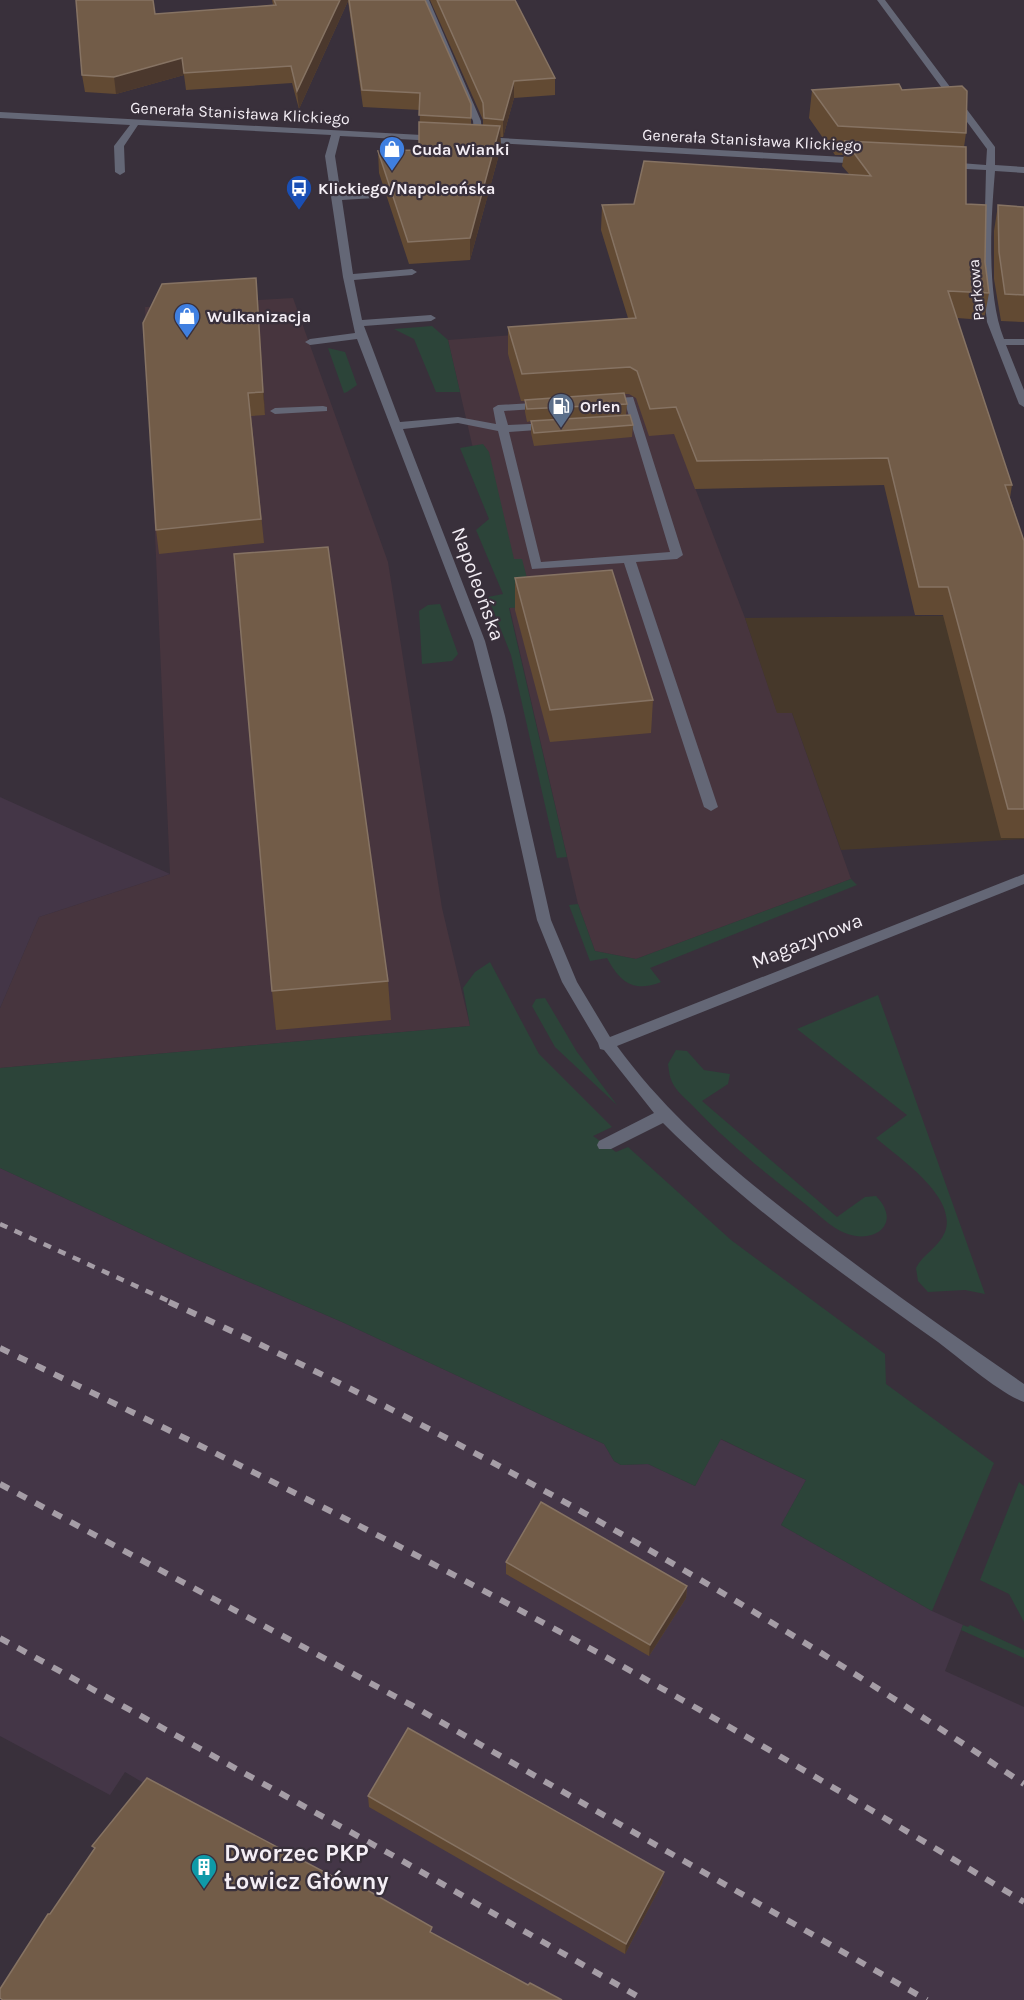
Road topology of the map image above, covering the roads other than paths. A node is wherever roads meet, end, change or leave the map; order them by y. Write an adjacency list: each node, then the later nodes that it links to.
1 (424, 0): 8 (street)
2 (881, 0): 11 (street, Parkowa)
3 (0, 115): 4 (street, Generała Stanisława Klickiego)
4 (136, 122): 5 (street, Generała Stanisława Klickiego); 13 (street)
5 (336, 133): 6 (street, Generała Stanisława Klickiego); 15 (street, Napoleońska)
6 (443, 138)
7 (467, 140): 8 (street, Generała Stanisława Klickiego)
8 (478, 140): 9 (street, Generała Stanisława Klickiego)
9 (875, 162)
10 (933, 165): 11 (street)
11 (991, 168): 12 (street); 21 (street, Parkowa)
12 (1024, 170)
13 (120, 172)
14 (375, 195): 15 (street)
15 (336, 198): 17 (street, Napoleońska)
16 (412, 272): 17 (street)
17 (348, 277): 19 (street, Napoleońska)
18 (431, 318): 19 (street)
19 (359, 329): 20 (street); 26 (street, Napoleońska)
20 (310, 342)
21 (1002, 342): 22 (street); 23 (street, Parkowa)
22 (1024, 342)
23 (1024, 404)
24 (323, 409): 25 (street)
25 (275, 411)
26 (396, 426): 28 (street); 32 (street, Napoleońska)
27 (558, 426): 28 (street)
28 (503, 429): 29 (street); 29 (street)
29 (629, 559): 30 (street)
30 (711, 807)
31 (1024, 879): 32 (street, Magazynowa)
32 (605, 1044): 33 (street, Napoleońska)
33 (663, 1115): 34 (street); 35 (street, Napoleońska)
34 (605, 1145)
35 (1024, 1394)

